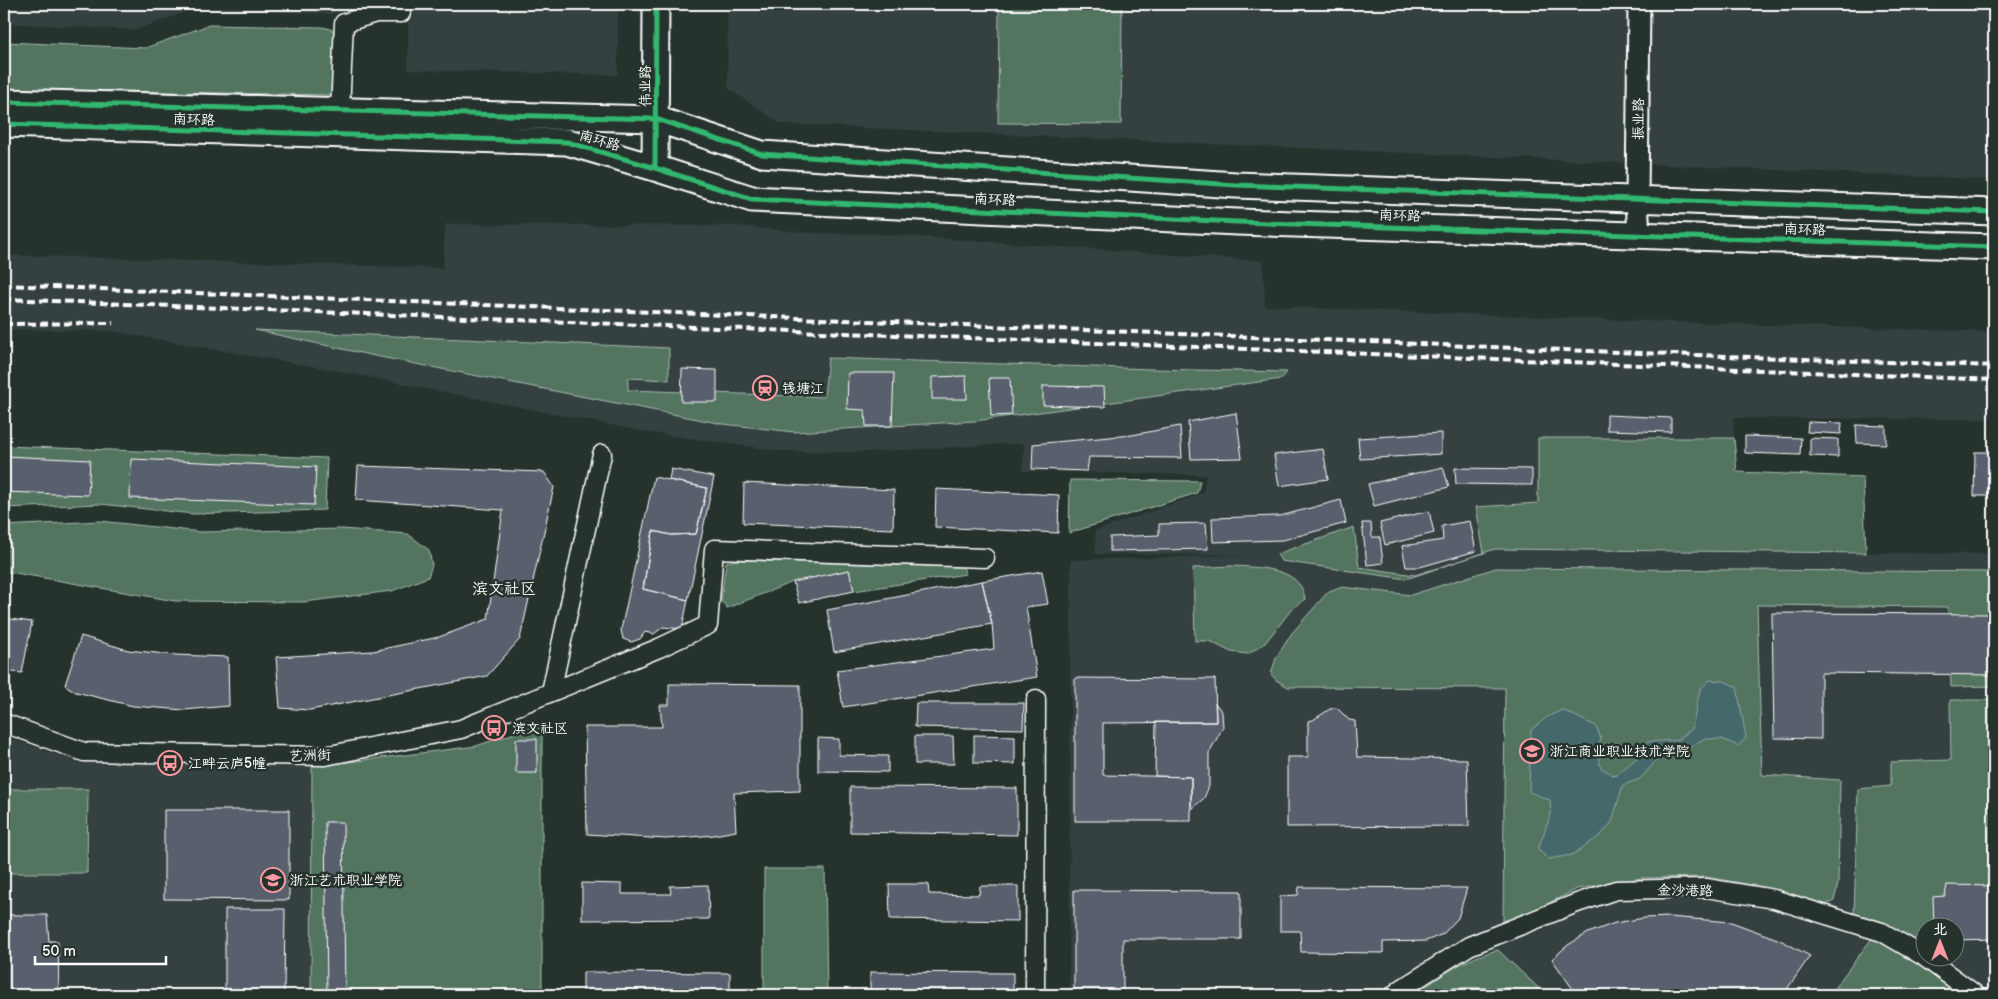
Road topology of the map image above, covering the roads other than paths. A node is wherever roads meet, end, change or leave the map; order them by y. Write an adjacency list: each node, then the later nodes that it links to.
1 (401, 4): 5 (street)
2 (656, 4): 6 (main road, 伟业路)
3 (1639, 4): 9 (street, 振业路)
4 (4, 102): 5 (main road, 南环路)
5 (340, 111): 6 (main road, 南环路)
6 (656, 119): 8 (main road, 伟业路); 9 (main road, 南环路)
7 (4, 124): 8 (main road, 南环路)
8 (655, 168): 11 (main road, 南环路)
9 (1637, 201): 10 (main road, 南环路); 11 (street, 振业路)
10 (1994, 212)
11 (1639, 235): 12 (main road, 南环路)
12 (1994, 248)
13 (602, 454): 15 (street)
14 (985, 558): 15 (street, 艺洲街)
15 (551, 692): 17 (street, 艺洲街)
16 (1036, 699): 18 (street)
17 (4, 723)
18 (1035, 995)
19 (1394, 995): 20 (street, 金沙港路)
20 (1976, 995)

